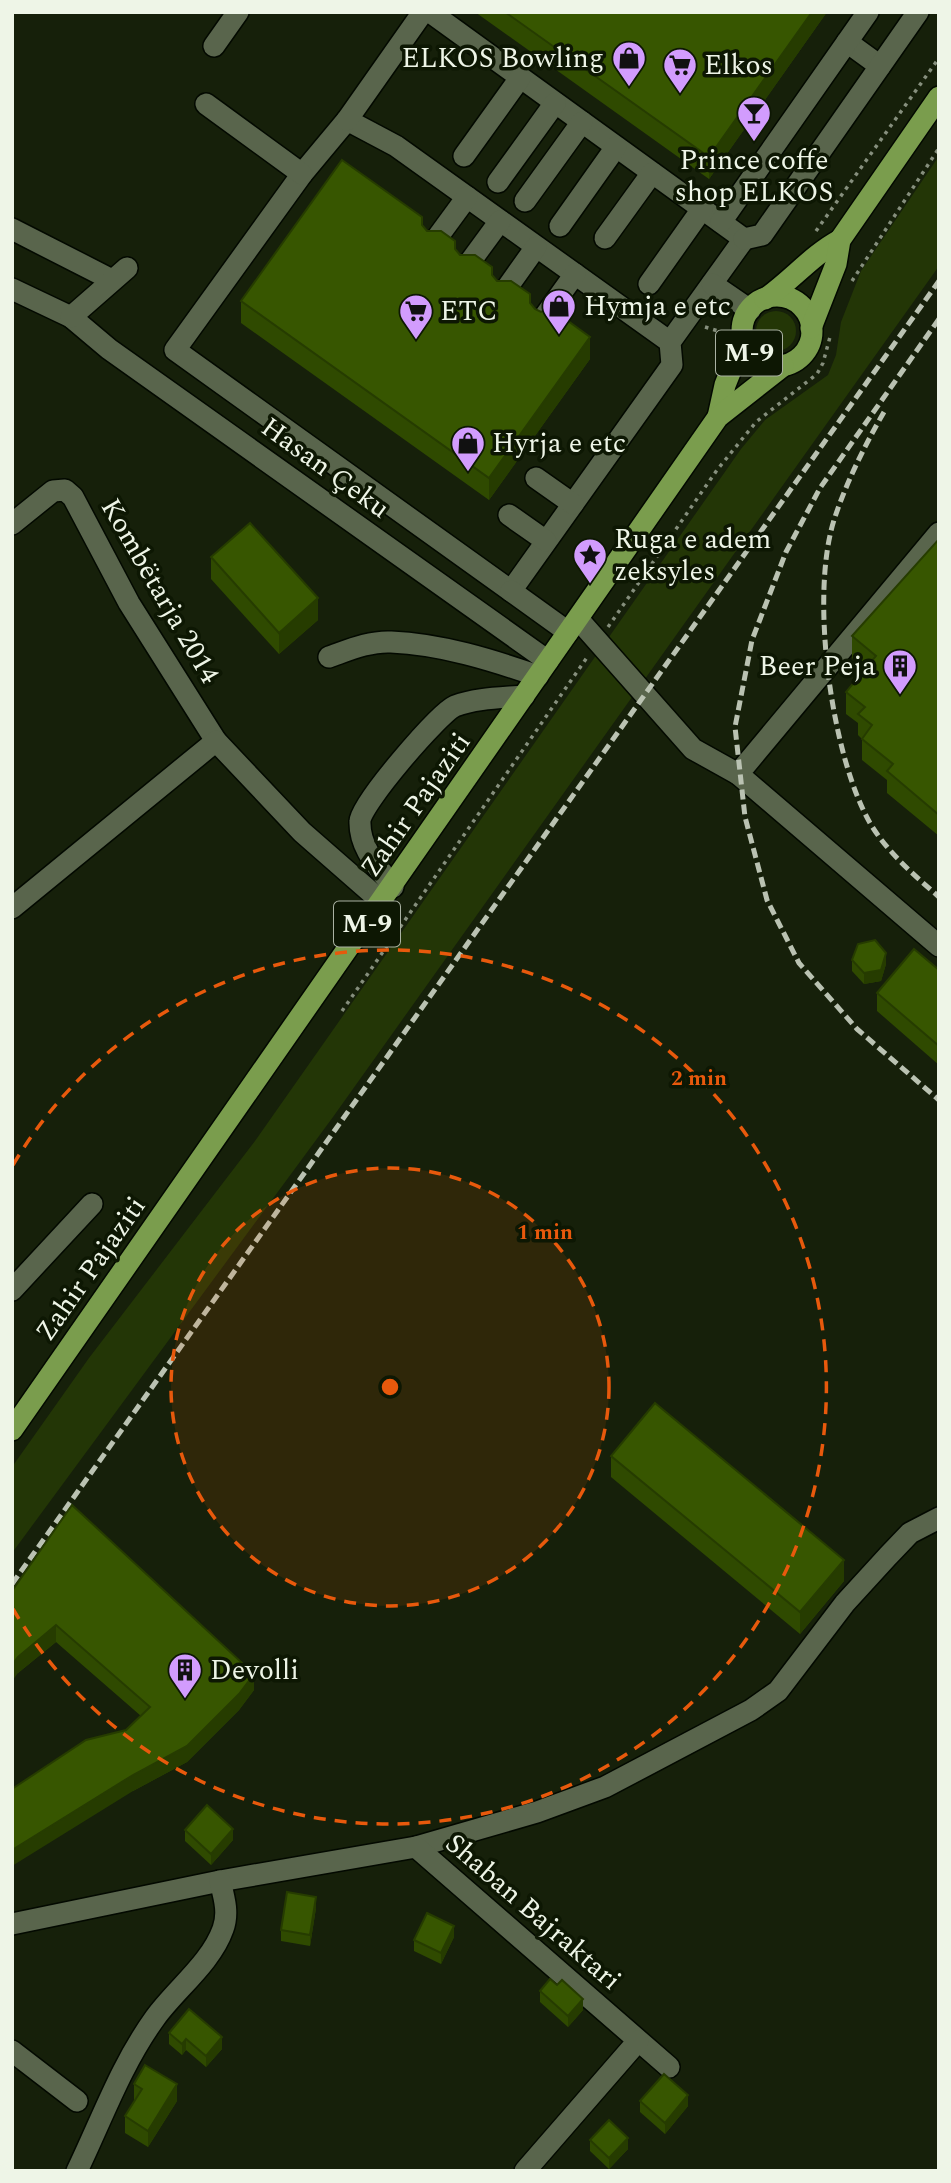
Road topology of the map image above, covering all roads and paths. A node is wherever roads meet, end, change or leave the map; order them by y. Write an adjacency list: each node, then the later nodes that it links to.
1 (239, 12): 7 (street)
2 (423, 12): 14 (street)
3 (430, 12): 10 (street)
4 (868, 12): 6 (street)
5 (918, 12): 9 (street)
6 (847, 42): 9 (street); 26 (street)
7 (214, 46)
8 (939, 58): 32 (path)
9 (880, 66): 30 (street)
10 (520, 78): 12 (street); 18 (street)
11 (939, 97): 31 (main road, M-9)
12 (555, 103): 15 (street); 21 (street)
13 (206, 104): 20 (street)
14 (347, 120): 20 (street); 22 (street)
15 (582, 122): 16 (street); 23 (street)
16 (616, 147): 19 (street); 27 (street)
17 (939, 148): 39 (path)
18 (464, 156)
19 (652, 173): 24 (street); 29 (street)
20 (302, 174): 58 (street)
21 (498, 182)
22 (467, 197): 25 (street); 33 (street)
23 (525, 201)
24 (702, 209): 26 (street); 37 (street)
25 (500, 221): 34 (street); 35 (street)
26 (721, 222): 30 (street)
27 (560, 226)
28 (12, 229): 43 (street)
29 (605, 238)
30 (744, 239): 38 (street)
31 (840, 240): 42 (main road, M-9); 46 (main road, M-9)
32 (809, 241)
33 (434, 242)
34 (536, 247): 36 (street); 41 (street)
35 (467, 266)
36 (575, 274): 44 (street); 48 (street)
37 (649, 284)
38 (712, 284): 42 (street); 48 (street)
39 (849, 286)
40 (12, 289): 43 (street, Hasan Çeku)
41 (504, 292)
42 (758, 304): 46 (main road, M-9); 47 (main road, M-9)
43 (71, 317): 63 (street, Hasan Çeku)
44 (542, 320)
45 (699, 329): 49 (path)
46 (821, 330): 50 (main road, M-9); 60 (path)
47 (743, 340): 50 (main road, M-9); 51 (main road, Zahir Pajaziti / M-9)
48 (670, 342): 53 (street)
49 (720, 352)
50 (783, 366): 51 (main road, Zahir Pajaziti / M-9)
51 (718, 416): 59 (main road, Zahir Pajaziti / M-9)
52 (536, 478): 53 (street)
53 (573, 504): 57 (street)
54 (509, 515): 57 (street)
55 (12, 524): 65 (street, Kombëtarja 2014)
56 (939, 533): 66 (street)
57 (546, 541): 58 (street)
58 (511, 591): 59 (street)
59 (573, 626): 63 (main road, Zahir Pajaziti / M-9); 66 (street)
60 (601, 636)
61 (594, 647): 70 (path)
62 (328, 657): 63 (street)
63 (543, 669): 64 (main road, Zahir Pajaziti / M-9)
64 (524, 696): 67 (main road, Zahir Pajaziti / M-9); 67 (street)
65 (216, 741): 67 (street, Kombëtarja 2014); 68 (street)
66 (738, 774): 69 (street)
67 (387, 895): 73 (main road, Zahir Pajaziti / M-9)
68 (12, 908)
69 (939, 946)
70 (342, 1011)
71 (92, 1204): 72 (street)
72 (12, 1290)
73 (12, 1430)
74 (939, 1518): 75 (street)
75 (416, 1847): 76 (street, Shaban Bajraktari); 78 (street, Shaban Bajraktari)
76 (220, 1881): 77 (street, Shaban Bajraktari); 82 (street)
77 (12, 1924)
78 (638, 2041): 80 (street, Shaban Bajraktari); 83 (street)
79 (12, 2052): 81 (street)
80 (669, 2067)
81 (77, 2101)
82 (77, 2171)
83 (525, 2171)

